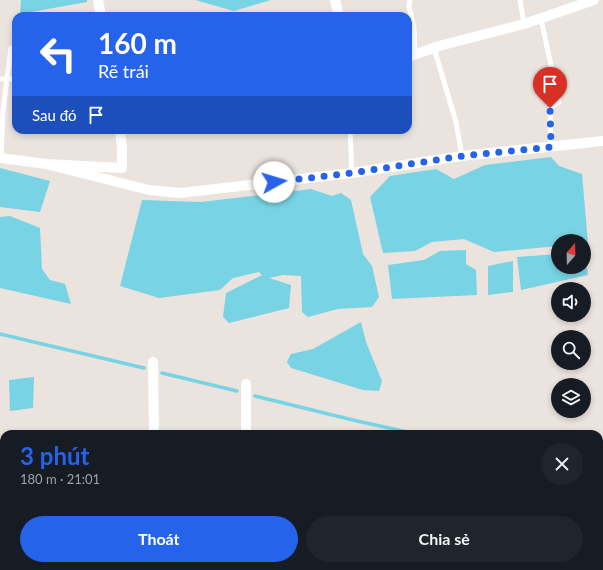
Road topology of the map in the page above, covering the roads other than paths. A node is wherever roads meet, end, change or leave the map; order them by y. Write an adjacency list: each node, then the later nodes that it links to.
1 (98, 0): 6 (street)
2 (336, 0): 7 (street)
3 (410, 0): 8 (lane)
4 (520, 0): 11 (lane)
5 (594, 0): 9 (street)
6 (100, 12)
7 (338, 12)
8 (410, 12)
9 (541, 19): 11 (street); 21 (lane)
10 (412, 20): 14 (lane)
11 (524, 24): 13 (street)
12 (11, 48): 16 (lane)
13 (434, 48): 14 (street); 22 (lane)
14 (412, 56)
15 (0, 79): 16 (lane)
16 (8, 79): 17 (lane); 23 (lane)
17 (12, 79)
18 (120, 134): 25 (street)
19 (350, 134): 26 (lane)
20 (603, 141): 21 (street)
21 (551, 147): 22 (street)
22 (462, 156): 26 (street)
23 (1, 158): 24 (street)
24 (46, 164): 25 (street); 27 (street)
25 (122, 168): 27 (street)
26 (352, 173): 27 (street)
27 (120, 183)
28 (153, 362): 30 (street)
29 (246, 384): 31 (street)
30 (154, 430)
31 (246, 430)

